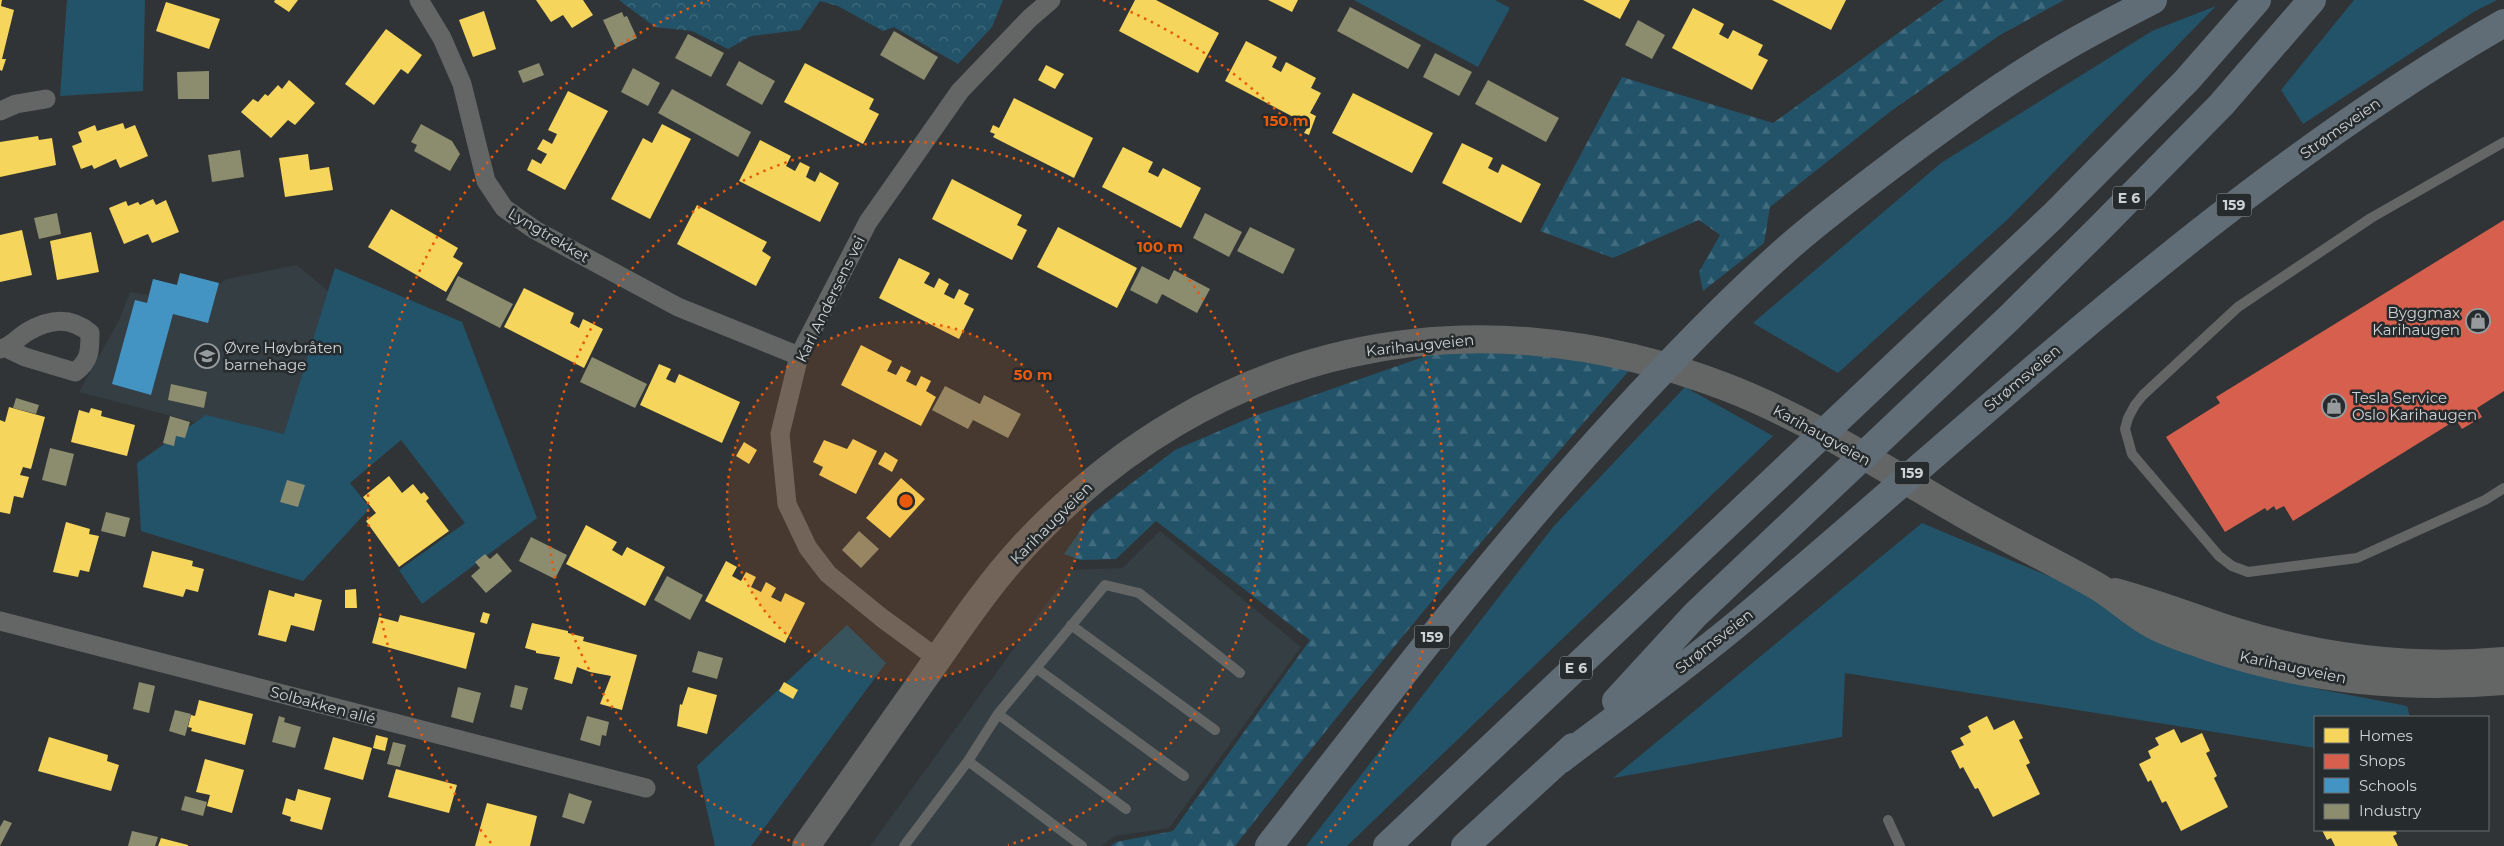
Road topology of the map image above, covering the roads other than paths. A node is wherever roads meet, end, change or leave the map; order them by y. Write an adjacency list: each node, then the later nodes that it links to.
1 (419, 0): 10 (street, Lyngtrekket)
2 (1051, 0): 10 (street, Karl Andersens vei)
3 (2153, 0): 31 (highway, 159)
4 (2257, 0): 32 (highway, E 6)
5 (2312, 0): 22 (highway, E 6)
6 (2504, 23): 22 (highway, Strømsveien / 159)
7 (46, 99): 8 (street)
8 (0, 111)
9 (2504, 142): 11 (lane)
10 (799, 356): 15 (street, Karl Andersens vei)
11 (2504, 488)
12 (2099, 587): 15 (main road, Karihaugveien); 16 (main road, Karihaugveien); 19 (main road, Karihaugveien)
13 (0, 621): 25 (street, Solbakken allé)
14 (1071, 625): 17 (lane); 18 (lane); 21 (lane)
15 (938, 658): 28 (main road, Karihaugveien)
16 (2504, 661)
17 (1036, 668): 20 (lane); 24 (lane)
18 (1240, 674)
19 (2504, 681)
20 (998, 714): 23 (lane); 26 (lane)
21 (1215, 730)
22 (1560, 760): 33 (highway, E 6)
23 (968, 761): 29 (lane); 30 (lane)
24 (1184, 776)
25 (646, 788)
26 (1126, 809)
27 (1888, 820): 34 (lane)
28 (806, 846)
29 (904, 846)
30 (1082, 846)
31 (1269, 846)
32 (1387, 846)
33 (1465, 846)
34 (1900, 846)

